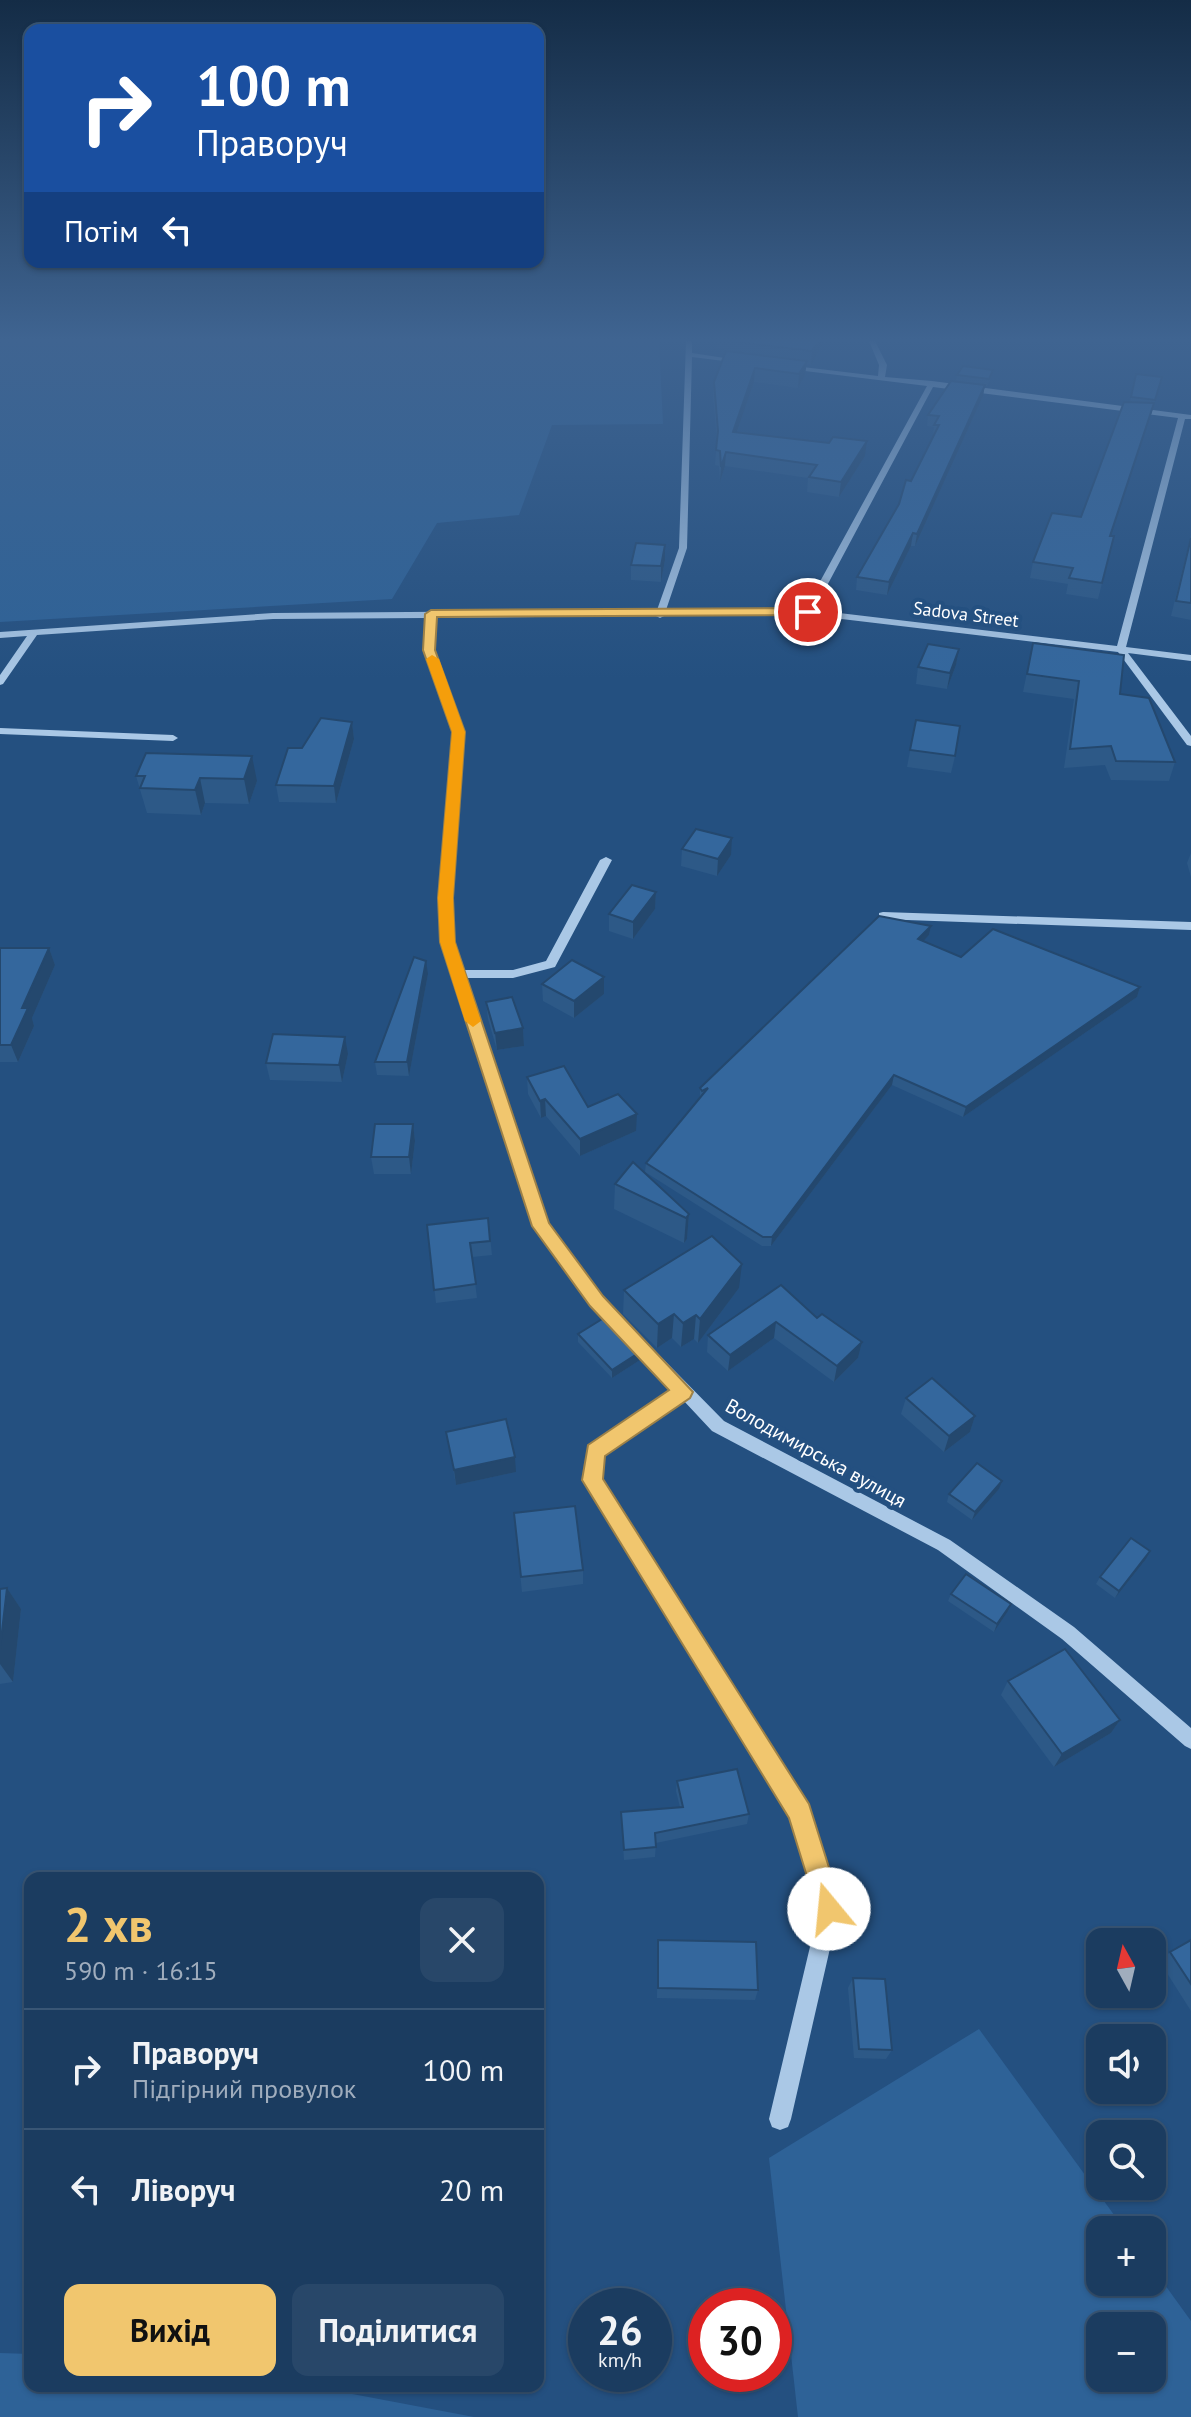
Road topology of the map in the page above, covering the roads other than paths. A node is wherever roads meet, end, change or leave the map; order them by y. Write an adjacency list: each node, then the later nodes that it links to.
1 (686, 454): 6 (street)
2 (894, 454): 4 (street)
3 (1177, 454): 9 (street)
4 (808, 612): 6 (street, Sadova Street); 9 (street, Sadova Street)
5 (431, 614): 6 (street, Sadova Street); 7 (street, Sadova Street); 18 (street, Володимирська вулиця)
6 (660, 615)
7 (34, 633): 8 (street, Sadova Street); 11 (street)
8 (0, 635)
9 (1121, 650): 10 (street, Sadova Street); 14 (street)
10 (1191, 658)
11 (0, 682)
12 (0, 731): 13 (street)
13 (173, 738)
14 (1191, 743)
15 (606, 860): 18 (street)
16 (883, 916): 17 (street)
17 (1191, 926)
18 (457, 974): 19 (street, Володимирська вулиця)
19 (683, 1392): 20 (street, Володимирська вулиця); 21 (street)
20 (1191, 1740)
21 (780, 2119)

